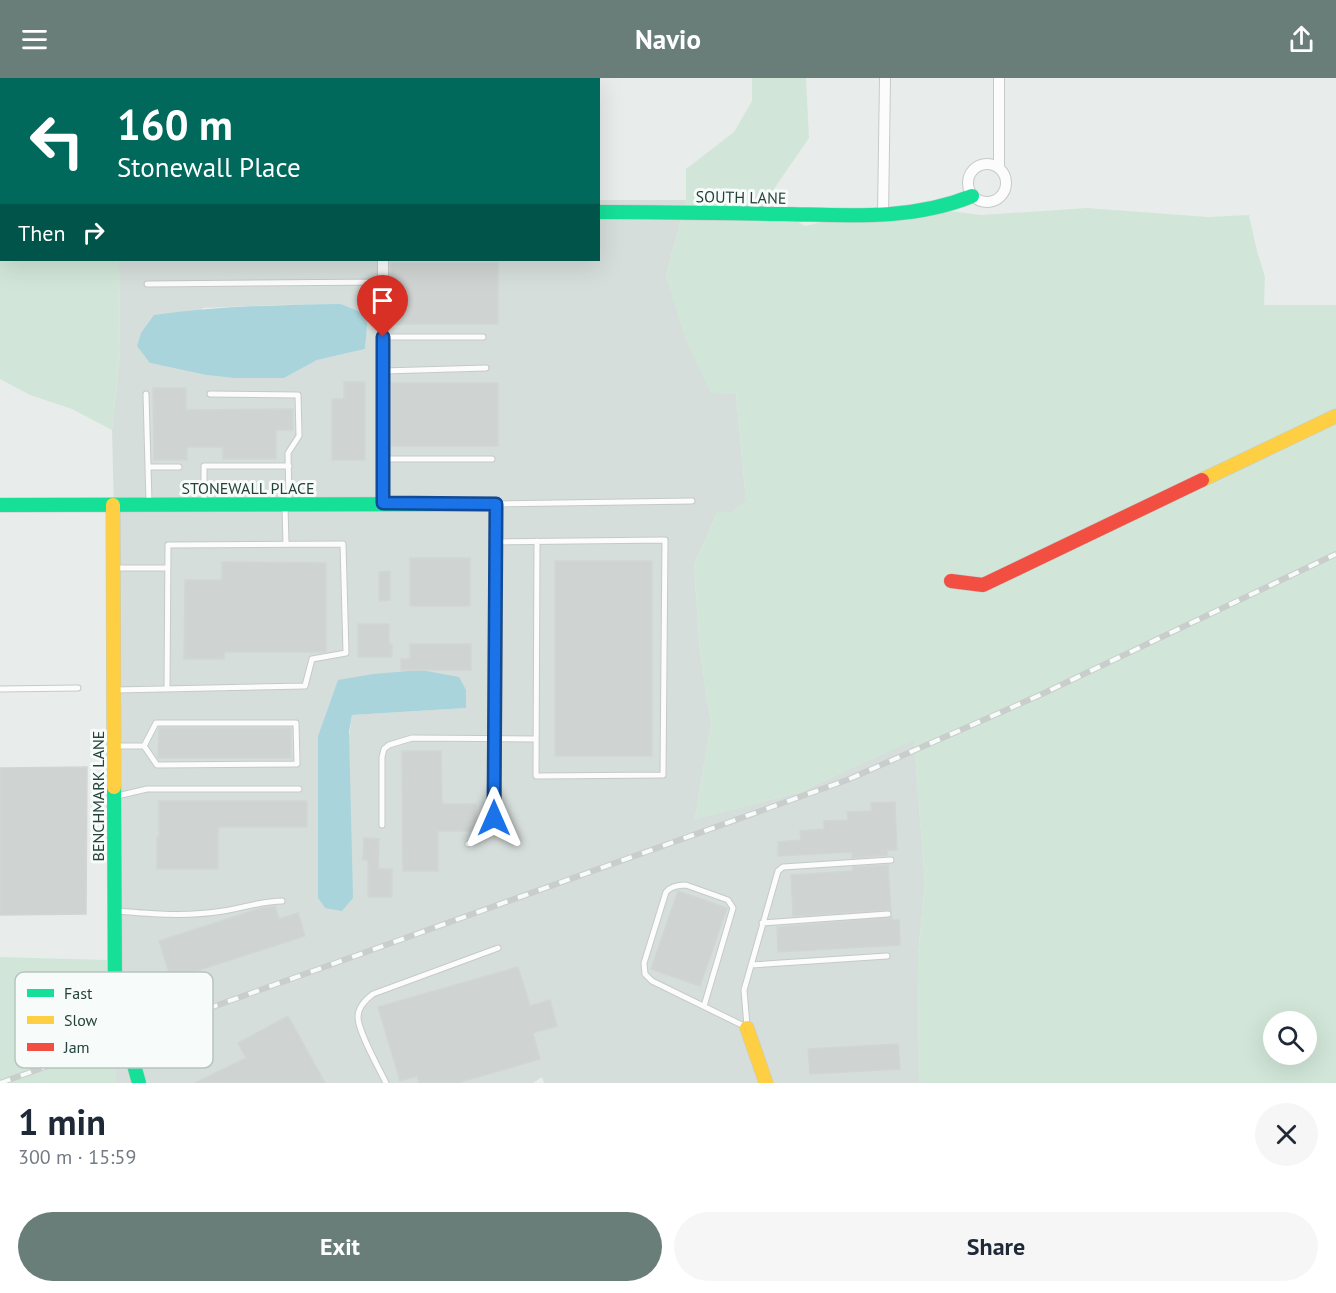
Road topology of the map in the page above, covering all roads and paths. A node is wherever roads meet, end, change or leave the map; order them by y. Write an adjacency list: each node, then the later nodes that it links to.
1 (885, 78): 6 (street)
2 (999, 78): 3 (street)
3 (999, 168): 4 (street); 4 (street)
4 (972, 196): 6 (street, SOUTH LANE)
5 (600, 212): 6 (street, SOUTH LANE)
6 (883, 214)
7 (383, 261): 8 (street)
8 (383, 282): 9 (lane); 10 (street)
9 (147, 284)
10 (383, 337): 11 (lane); 13 (street)
11 (483, 337)
12 (486, 368): 13 (lane)
13 (383, 371): 17 (street)
14 (146, 394): 20 (lane)
15 (210, 394): 19 (lane)
16 (1336, 416): 35 (street)
17 (383, 459): 18 (lane); 23 (street)
18 (492, 459)
19 (289, 466): 24 (lane); 29 (lane)
20 (148, 467): 21 (lane); 28 (lane)
21 (179, 467)
22 (692, 501): 25 (lane)
23 (383, 503): 24 (street, STONEWALL PLACE); 25 (street, STONEWALL PLACE)
24 (287, 504): 29 (street, STONEWALL PLACE); 32 (lane)
25 (496, 504): 31 (street)
26 (0, 505): 27 (street, STONEWALL PLACE)
27 (113, 505): 28 (street, STONEWALL PLACE); 33 (street, BENCHMARK LANE)
28 (149, 505): 29 (street, STONEWALL PLACE)
29 (204, 505)
30 (537, 541): 31 (lane); 40 (lane); 40 (lane)
31 (496, 542): 41 (street)
32 (286, 544): 34 (lane); 38 (lane)
33 (114, 568): 34 (lane); 39 (street, BENCHMARK LANE)
34 (168, 568): 38 (lane)
35 (951, 581)
36 (78, 688): 37 (lane)
37 (0, 689)
38 (167, 689): 39 (lane)
39 (115, 690): 42 (street, BENCHMARK LANE)
40 (536, 739): 41 (lane)
41 (494, 740): 46 (street); 47 (lane)
42 (115, 746): 43 (lane); 45 (street, BENCHMARK LANE)
43 (144, 746): 43 (lane)
44 (299, 789): 45 (lane)
45 (115, 796): 51 (street, BENCHMARK LANE)
46 (494, 813): 48 (lane)
47 (382, 825)
48 (468, 844)
49 (891, 860): 53 (lane)
50 (282, 901): 51 (lane)
51 (115, 911): 57 (street, BENCHMARK LANE)
52 (888, 915): 53 (lane)
53 (762, 922): 56 (lane)
54 (498, 948): 62 (lane)
55 (887, 956): 56 (lane)
56 (751, 965): 59 (lane)
57 (115, 972)
58 (704, 1005): 58 (lane); 59 (lane)
59 (747, 1028): 63 (street)
60 (135, 1068): 61 (street, BENCHMARK LANE)
61 (139, 1083)
62 (386, 1083)
63 (766, 1083)

